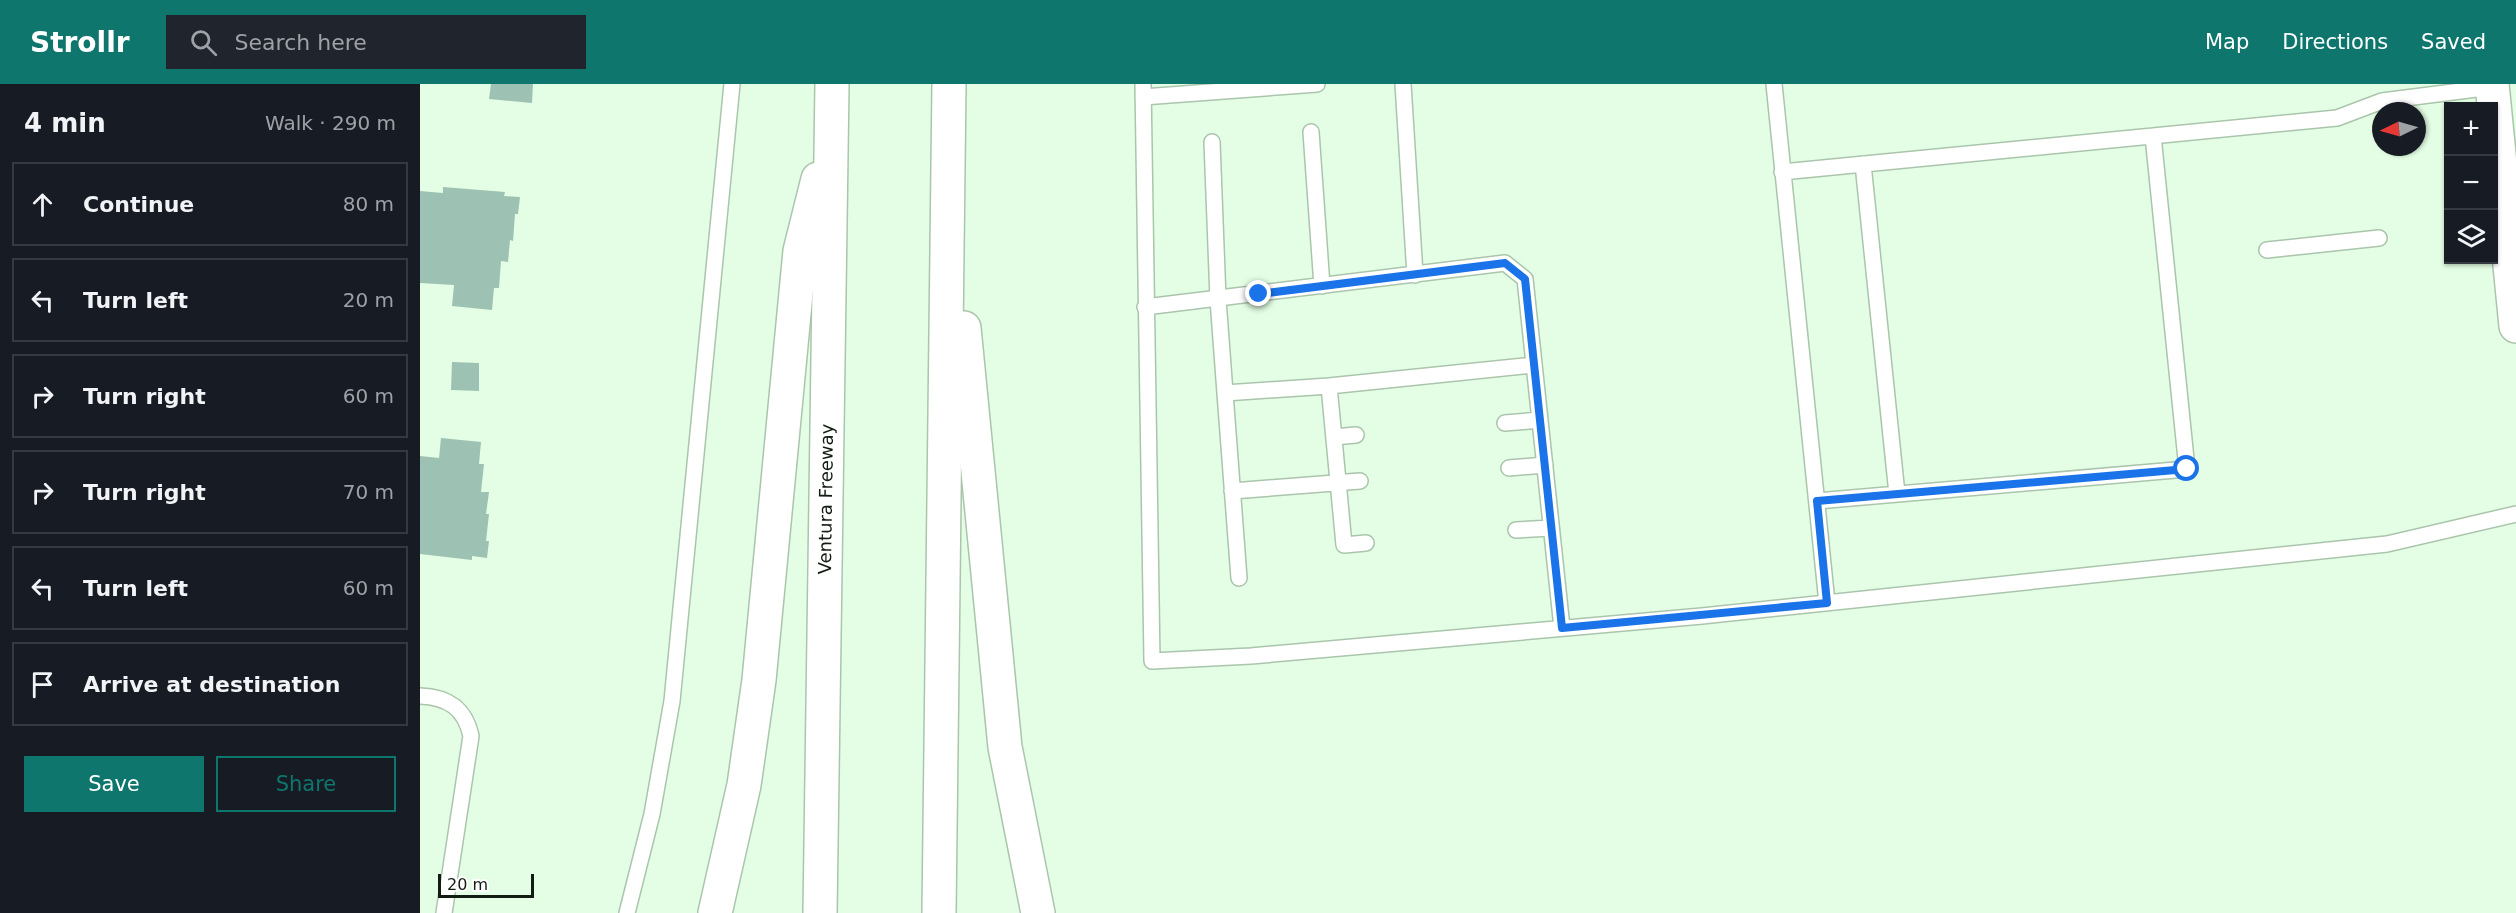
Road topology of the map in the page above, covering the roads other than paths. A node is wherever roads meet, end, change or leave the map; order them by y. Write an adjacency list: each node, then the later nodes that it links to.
1 (732, 84): 48 (lane)
2 (832, 84): 11 (main road, Ventura Freeway)
3 (949, 84): 15 (main road)
4 (1317, 84): 8 (lane)
5 (1403, 84): 20 (lane)
6 (1774, 84): 17 (lane)
7 (2492, 86): 10 (lane); 24 (main road)
8 (1216, 88): 9 (lane)
9 (1143, 90): 23 (lane)
10 (2395, 91): 13 (lane)
11 (831, 131): 49 (main road); 50 (main road, Ventura Freeway)
12 (1311, 132): 21 (lane)
13 (2153, 135): 16 (lane); 37 (lane)
14 (1212, 142): 22 (lane)
15 (947, 162): 51 (main road); 52 (main road)
16 (1863, 164): 17 (lane); 37 (lane)
17 (1782, 171): 38 (lane)
18 (2379, 238): 19 (lane)
19 (2267, 250)
20 (1415, 274): 21 (lane); 25 (lane)
21 (1322, 286): 22 (lane)
22 (1218, 299): 23 (lane); 27 (lane)
23 (1145, 307): 45 (lane)
24 (2516, 326)
25 (1534, 366): 26 (lane); 28 (lane)
26 (1329, 386): 27 (lane); 31 (lane)
27 (1225, 393): 36 (lane)
28 (1540, 420): 29 (lane); 32 (lane)
29 (1505, 423)
30 (1356, 435): 31 (lane)
31 (1334, 437): 35 (lane)
32 (1545, 465): 33 (lane); 40 (lane)
33 (1509, 468)
34 (1360, 481): 35 (lane)
35 (1338, 483): 36 (lane); 42 (lane)
36 (1232, 491): 43 (lane)
37 (1897, 494): 38 (lane)
38 (1817, 501): 44 (lane)
39 (2516, 514): 44 (lane)
40 (1551, 528): 41 (lane); 45 (lane)
41 (1516, 530)
42 (1366, 543)
43 (1239, 578)
44 (1827, 603): 45 (lane)
45 (1562, 628)
46 (420, 696): 47 (lane)
47 (444, 913)
48 (627, 913)
49 (715, 913)
50 (820, 913)
51 (939, 913)
52 (1038, 913)

